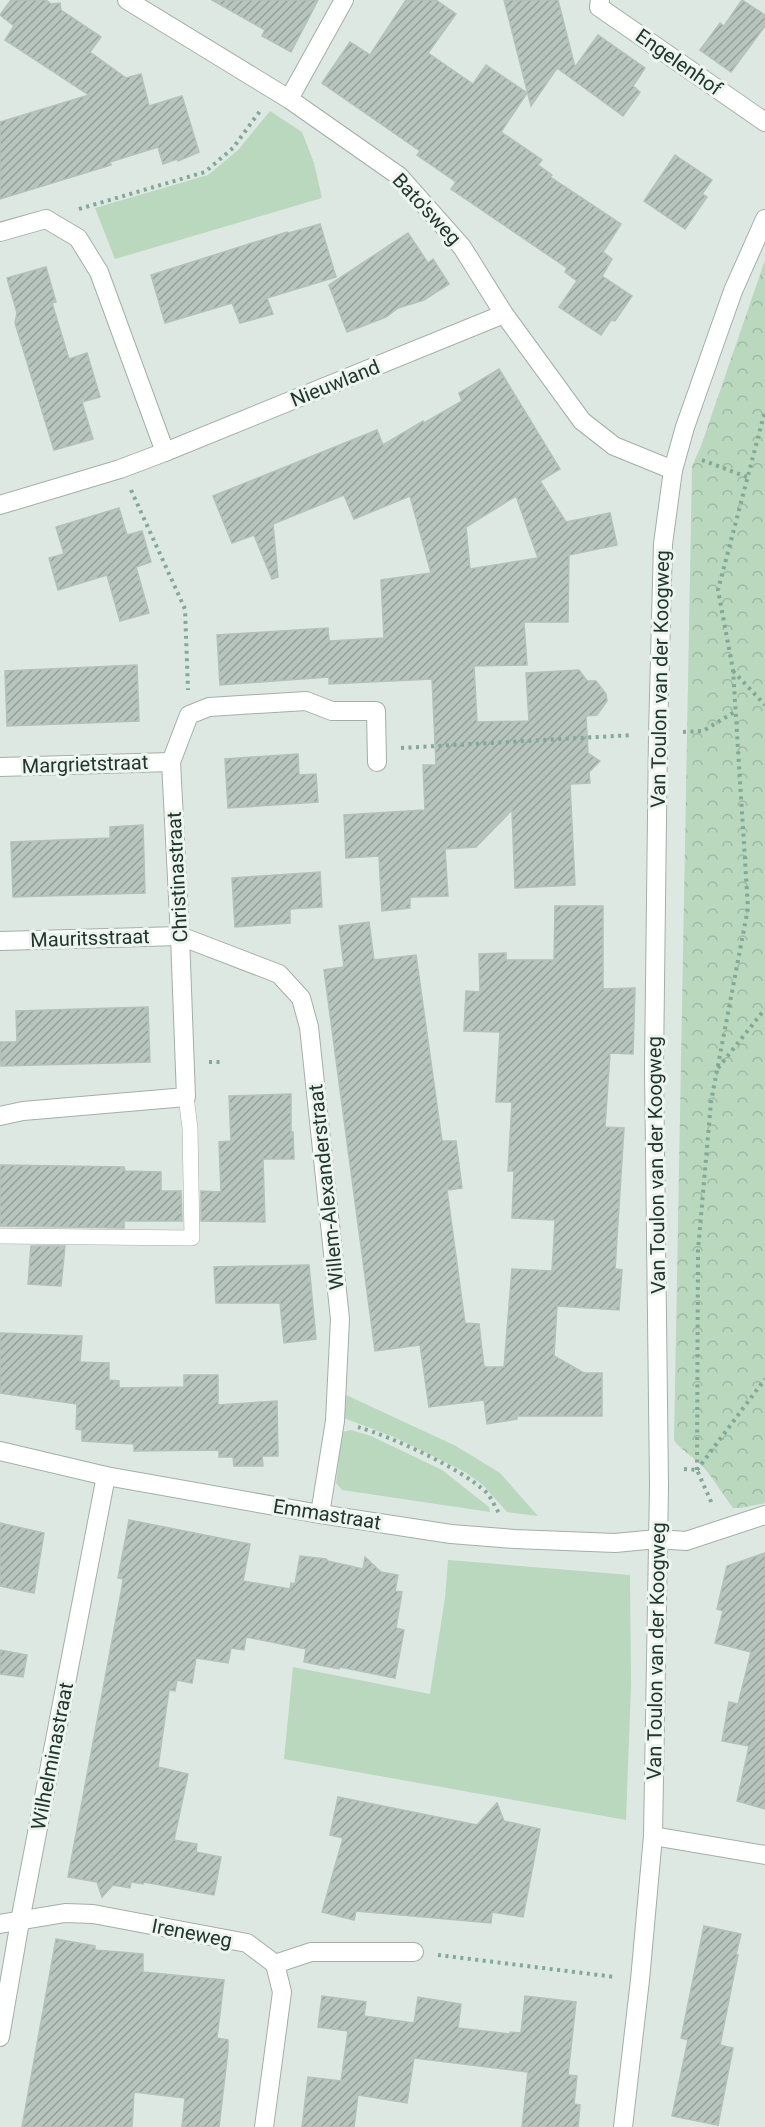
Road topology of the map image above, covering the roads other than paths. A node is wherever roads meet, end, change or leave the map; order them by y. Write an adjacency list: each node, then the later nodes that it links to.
1 (127, 0): 4 (street, Bato'sweg)
2 (344, 0): 4 (street)
3 (600, 0): 5 (street, Engelenhof)
4 (289, 99): 8 (street, Bato'sweg)
5 (765, 122)
6 (765, 219): 10 (street, Van Toulon van der Koogweg)
7 (0, 232): 9 (street)
8 (504, 314): 9 (street, Nieuwland); 10 (street, Bato'sweg)
9 (165, 452): 11 (street, Nieuwland)
10 (673, 470): 24 (street, Van Toulon van der Koogweg)
11 (0, 506)
12 (377, 756): 13 (street, Christinastraat)
13 (171, 762): 14 (street, Margrietstraat); 15 (street, Christinastraat)
14 (0, 767)
15 (180, 936): 16 (street, Mauritsstraat); 17 (street, Christinastraat); 22 (street, Willem-Alexanderstraat)
16 (0, 941)
17 (186, 1097): 18 (street); 19 (lane)
18 (0, 1116)
19 (0, 1236)
20 (0, 1451): 21 (street, Emmastraat)
21 (106, 1476): 22 (street, Emmastraat); 27 (street, Wilhelminastraat)
22 (320, 1514): 24 (street, Emmastraat)
23 (765, 1515): 24 (street, Emmastraat)
24 (657, 1539): 25 (street, Van Toulon van der Koogweg)
25 (653, 1836): 26 (street); 33 (street, Van Toulon van der Koogweg)
26 (765, 1855)
27 (20, 1921): 28 (street, Ireneweg); 30 (street, Ireneweg); 31 (street, Wilhelminastraat)
28 (0, 1924)
29 (414, 1952): 30 (street)
30 (275, 1964): 32 (street)
31 (0, 2037)
32 (264, 2127)
33 (623, 2127)

